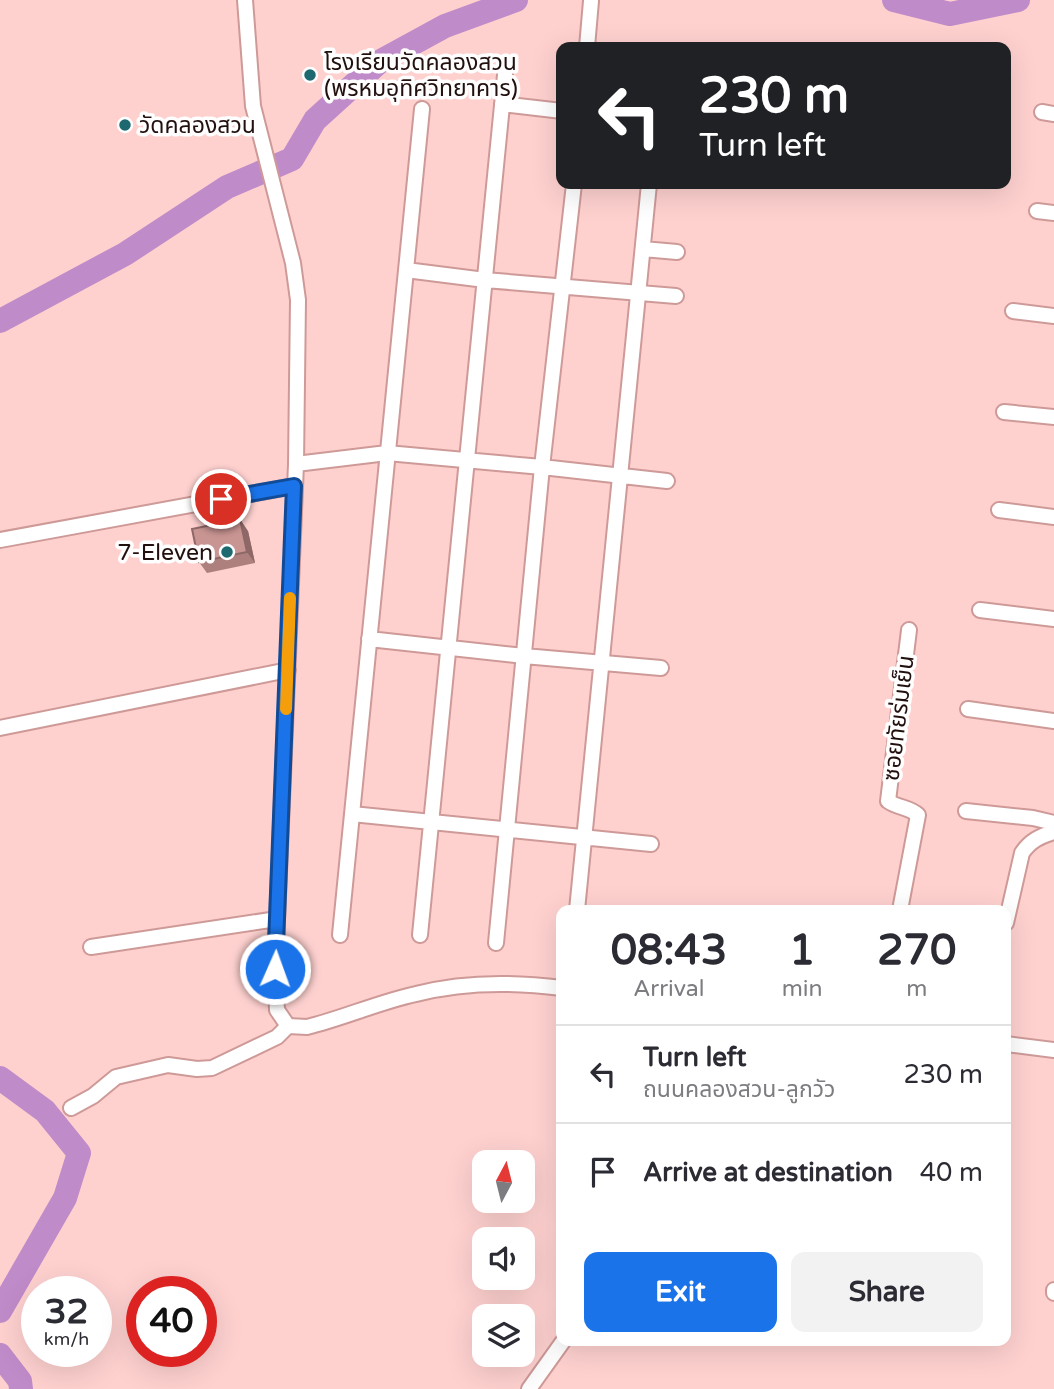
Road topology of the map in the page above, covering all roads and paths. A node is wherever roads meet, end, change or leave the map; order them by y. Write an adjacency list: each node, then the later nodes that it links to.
1 (245, 0): 25 (street)
2 (591, 1): 3 (street)
3 (587, 42)
4 (505, 75): 5 (street)
5 (502, 104): 7 (street); 15 (street)
6 (422, 109): 14 (street)
7 (556, 110)
8 (573, 189): 16 (street)
9 (649, 189): 12 (street)
10 (1037, 211): 11 (street)
11 (1054, 213)
12 (643, 249): 13 (street); 17 (street)
13 (677, 252)
14 (406, 271): 15 (street); 23 (street)
15 (485, 280): 16 (street); 24 (street)
16 (562, 287): 17 (street); 26 (street)
17 (639, 294): 18 (street); 27 (street)
18 (676, 296)
19 (1013, 311): 20 (street)
20 (1054, 316)
21 (1004, 412): 22 (street)
22 (1054, 418)
23 (387, 453): 24 (street); 25 (street); 36 (street)
24 (467, 460): 26 (street); 37 (street)
25 (296, 464): 29 (street)
26 (542, 467): 27 (street); 38 (street)
27 (622, 476): 28 (street); 39 (street)
28 (667, 481)
29 (294, 486): 32 (street); 41 (street)
30 (999, 510): 31 (street)
31 (1054, 517)
32 (0, 540)
33 (980, 610): 34 (street)
34 (1054, 619)
35 (909, 630): 54 (street, ซอยทัยร่มเย็น)
36 (369, 639): 37 (street); 46 (street)
37 (448, 649): 38 (street); 47 (street)
38 (524, 656): 39 (street); 49 (street)
39 (602, 662): 40 (street); 51 (street)
40 (661, 668)
41 (288, 670): 44 (street); 56 (street)
42 (968, 709): 43 (street)
43 (1054, 721)
44 (0, 729)
45 (966, 811): 48 (street)
46 (352, 814): 47 (street); 57 (street)
47 (431, 822): 49 (street); 58 (street)
48 (1054, 824)
49 (507, 829): 51 (street); 59 (street)
50 (1054, 832): 55 (street)
51 (584, 837): 52 (street); 53 (street)
52 (651, 844)
53 (577, 905)
54 (901, 905)
55 (1010, 905)
56 (277, 919): 60 (street); 62 (street)
57 (341, 935)
58 (420, 935)
59 (496, 943)
60 (91, 947)
61 (556, 988): 62 (street)
62 (288, 1026): 65 (street)
63 (1011, 1045): 64 (street)
64 (1054, 1050)
65 (71, 1108)
66 (561, 1346): 67 (street)
67 (529, 1389)

